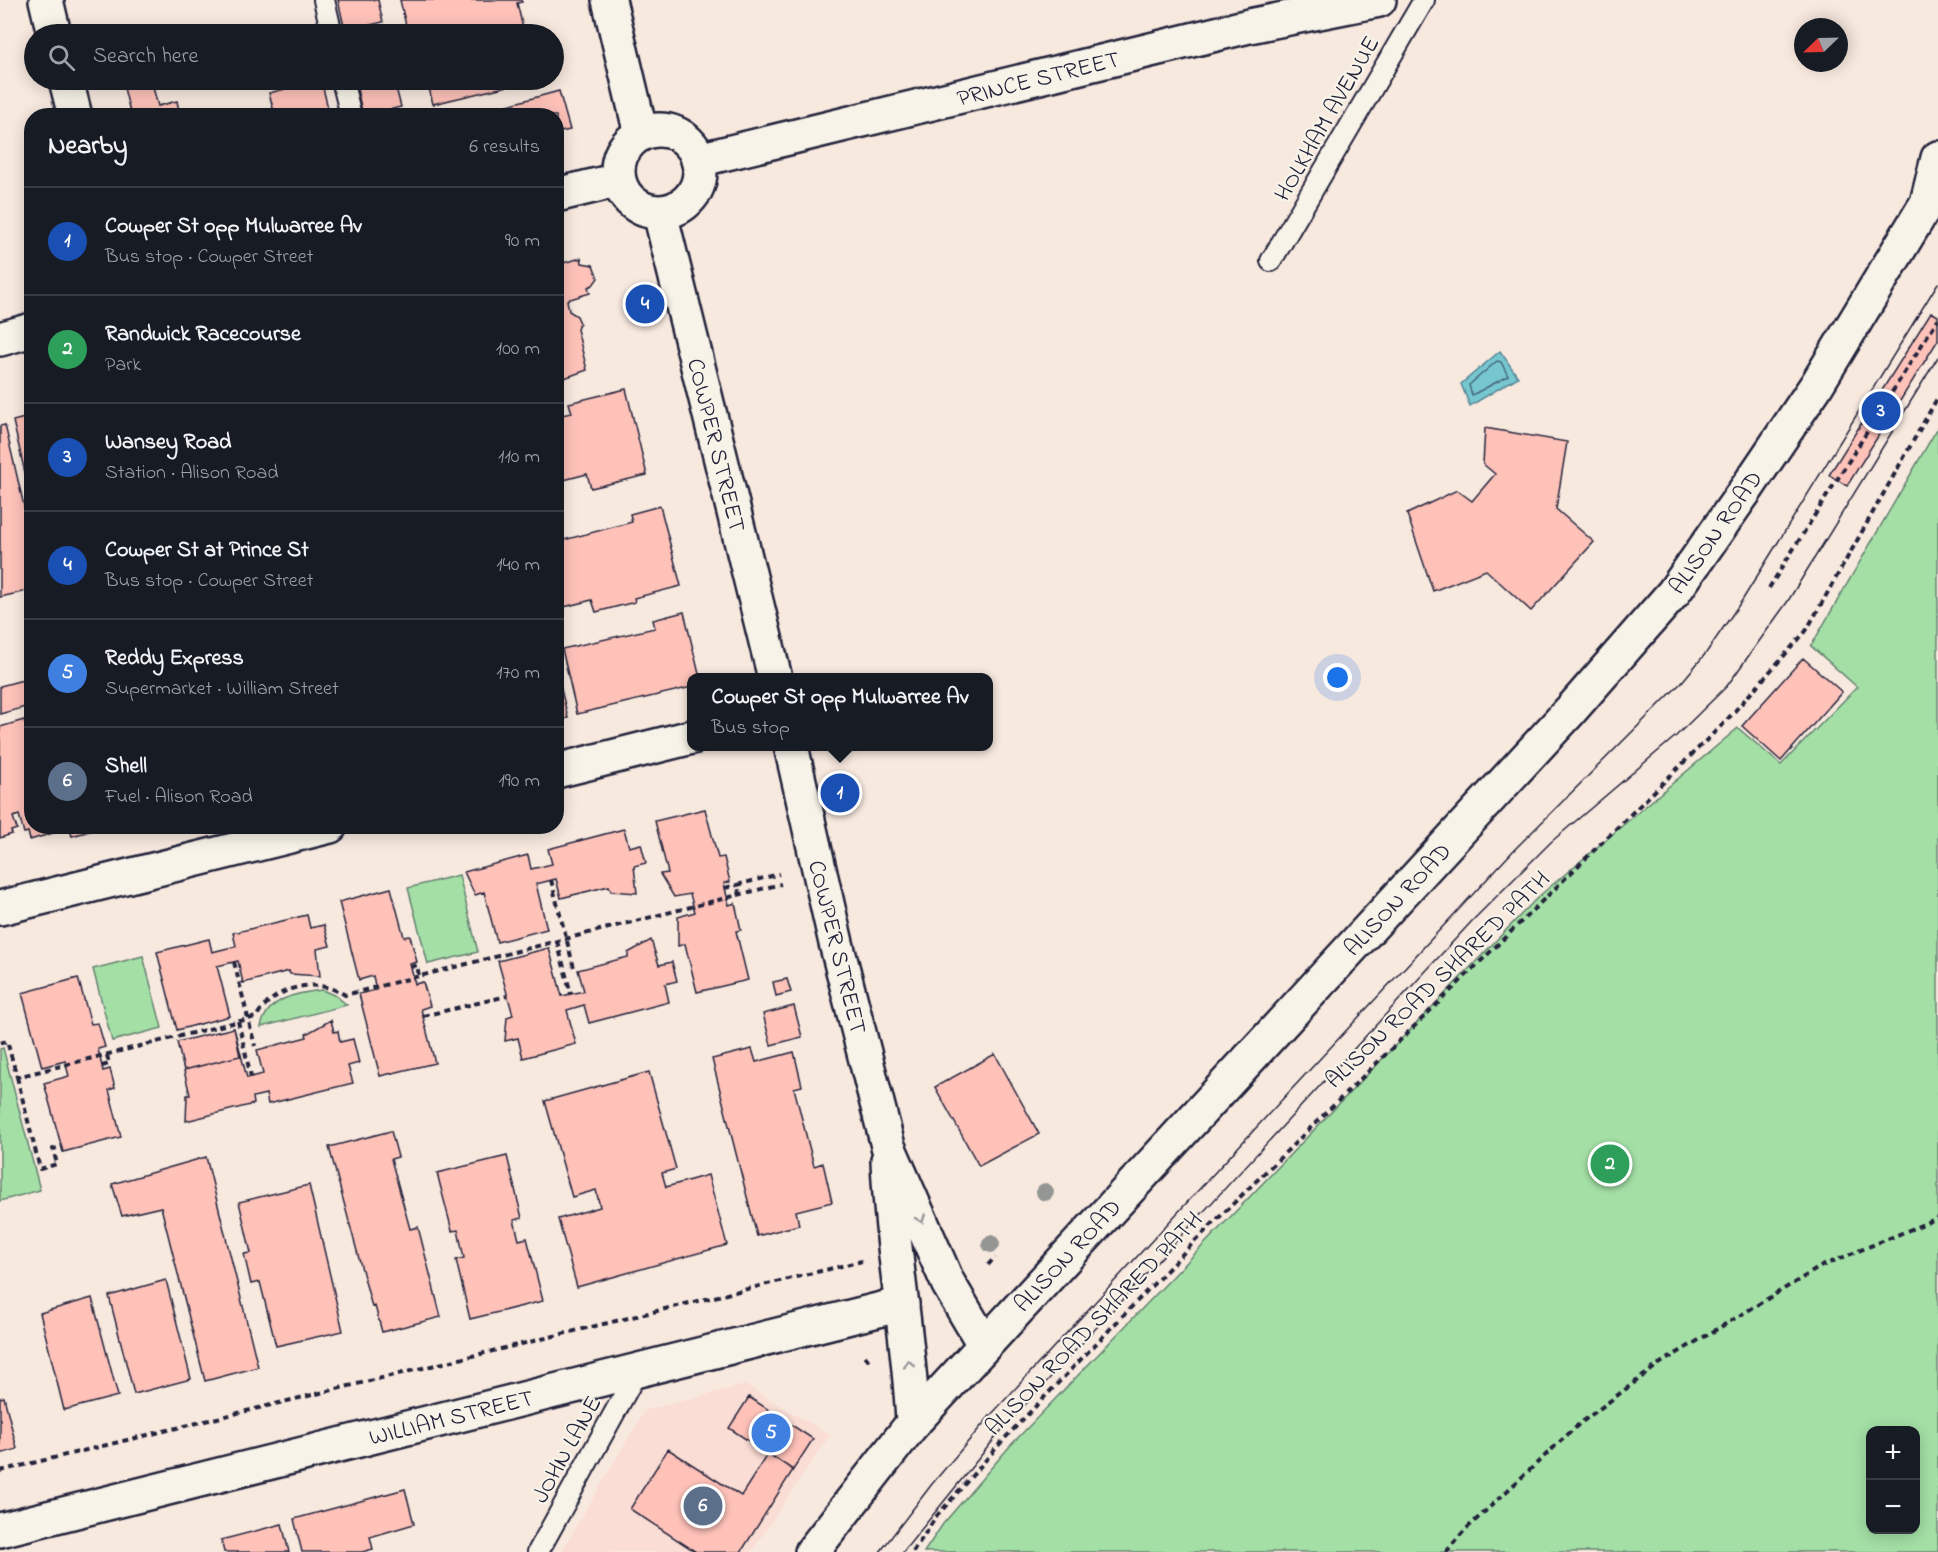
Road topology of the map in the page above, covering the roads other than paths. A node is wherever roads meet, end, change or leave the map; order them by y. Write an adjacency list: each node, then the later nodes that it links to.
1 (46, 0): 7 (main road)
2 (324, 0): 8 (lane)
3 (609, 0): 13 (main road)
4 (1379, 0): 6 (main road, PRINCE STREET)
5 (1424, 0): 20 (lane, HOLKHAM AVENUE)
6 (1292, 9): 15 (main road, PRINCE STREET)
7 (52, 24)
8 (330, 24)
9 (68, 90): 11 (main road)
10 (344, 90): 12 (lane)
11 (73, 108)
12 (349, 108)
13 (641, 134): 15 (main road); 16 (main road)
14 (1938, 158): 18 (main road, ALISON ROAD)
15 (698, 160): 19 (main road)
16 (618, 180): 17 (main road); 19 (main road)
17 (564, 193)
18 (1932, 196): 31 (main road, ALISON ROAD)
19 (660, 213): 23 (main road, COWPER STREET)
20 (1271, 261)
21 (24, 332): 22 (main road)
22 (0, 339)
23 (774, 673)
24 (687, 738): 26 (main road)
25 (793, 751): 29 (main road, COWPER STREET)
26 (564, 769)
27 (298, 834): 28 (main road)
28 (0, 908)
29 (888, 1146): 30 (main road, COWPER STREET); 31 (main road, COWPER STREET, one-way to 31)
30 (902, 1304): 32 (main road, WILLIAM STREET); 33 (main road, COWPER STREET, one-way to 30)
31 (984, 1344): 33 (main road, ALISON ROAD)
32 (638, 1370): 34 (main road, WILLIAM STREET); 35 (lane, JOHN LANE)
33 (913, 1423): 36 (main road, ALISON ROAD)
34 (0, 1530)
35 (538, 1552)
36 (812, 1552)

